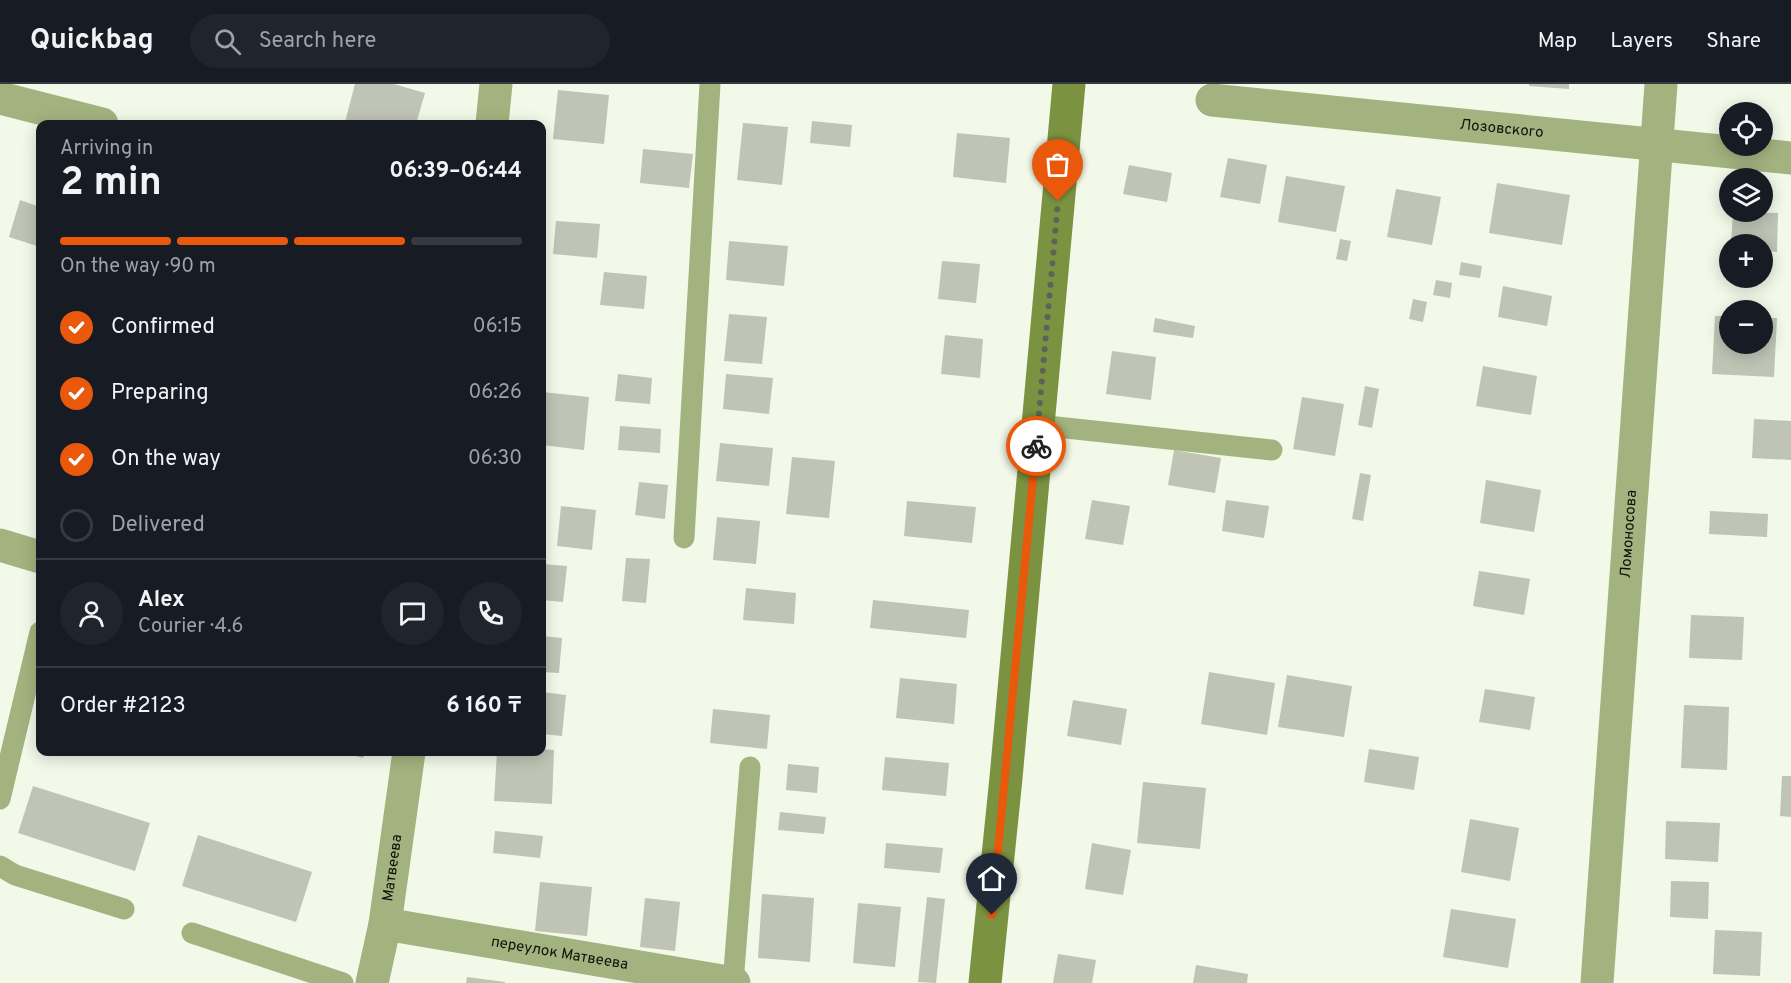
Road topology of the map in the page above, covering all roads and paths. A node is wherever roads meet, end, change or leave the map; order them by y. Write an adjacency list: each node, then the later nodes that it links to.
1 (496, 84): 8 (street)
2 (710, 84): 13 (lane)
3 (1069, 84): 11 (main road)
4 (1661, 84): 9 (street, Ломоносова)
5 (0, 98): 7 (street)
6 (1212, 100): 9 (street, Лозовского)
7 (86, 120)
8 (492, 120)
9 (1656, 143): 10 (street, Лозовского); 28 (street, Ломоносова)
10 (1791, 158)
11 (1038, 425): 12 (lane); 27 (main road)
12 (1272, 450)
13 (684, 538)
14 (0, 545): 15 (street)
15 (36, 556)
16 (36, 650): 19 (lane)
17 (408, 756): 22 (street, Матвеева)
18 (750, 767): 26 (lane)
19 (0, 800)
20 (0, 866): 21 (lane)
21 (124, 909)
22 (385, 924): 25 (street, Матвеева); 26 (street, переулок Матвеева)
23 (192, 933): 24 (lane)
24 (343, 983)
25 (372, 983)
26 (734, 983)
27 (985, 983)
28 (1597, 983)

